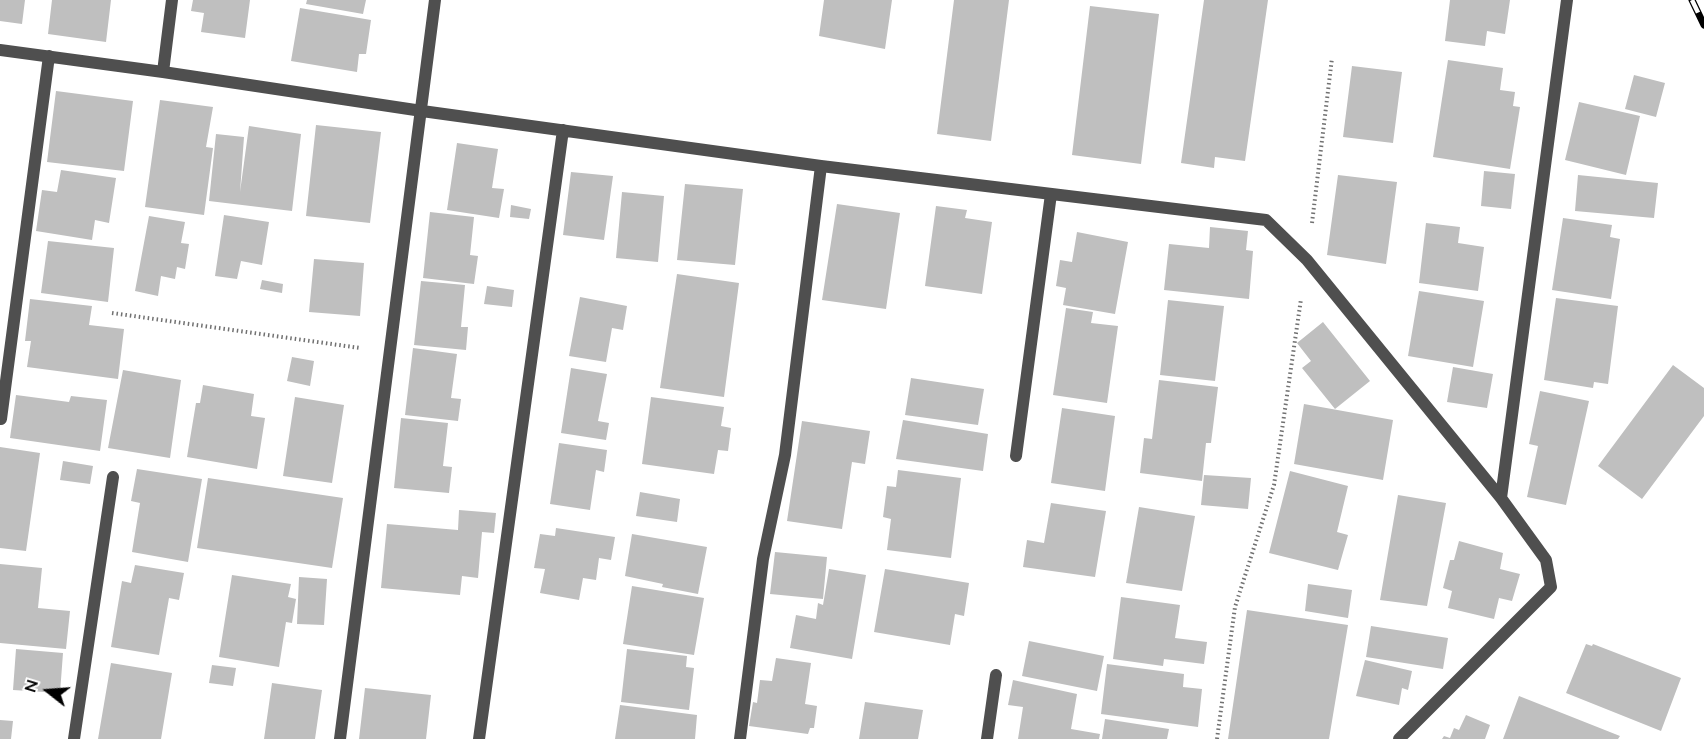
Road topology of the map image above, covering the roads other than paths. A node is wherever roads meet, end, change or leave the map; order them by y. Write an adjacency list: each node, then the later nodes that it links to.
1 (172, 0): 6 (street)
2 (435, 0): 7 (street)
3 (1567, 0): 14 (street)
4 (0, 50): 5 (street)
5 (49, 56): 6 (street); 11 (street)
6 (163, 72): 7 (street)
7 (422, 111): 8 (street); 17 (street)
8 (563, 130): 9 (street); 18 (street)
9 (821, 166): 10 (street); 19 (street)
10 (1051, 194): 12 (street); 14 (street)
11 (1, 419)
12 (1016, 456)
13 (113, 477): 16 (street)
14 (1501, 498): 21 (street)
15 (996, 675): 20 (street)
16 (74, 739)
17 (340, 739)
18 (479, 739)
19 (740, 739)
20 (987, 739)
21 (1399, 739)

